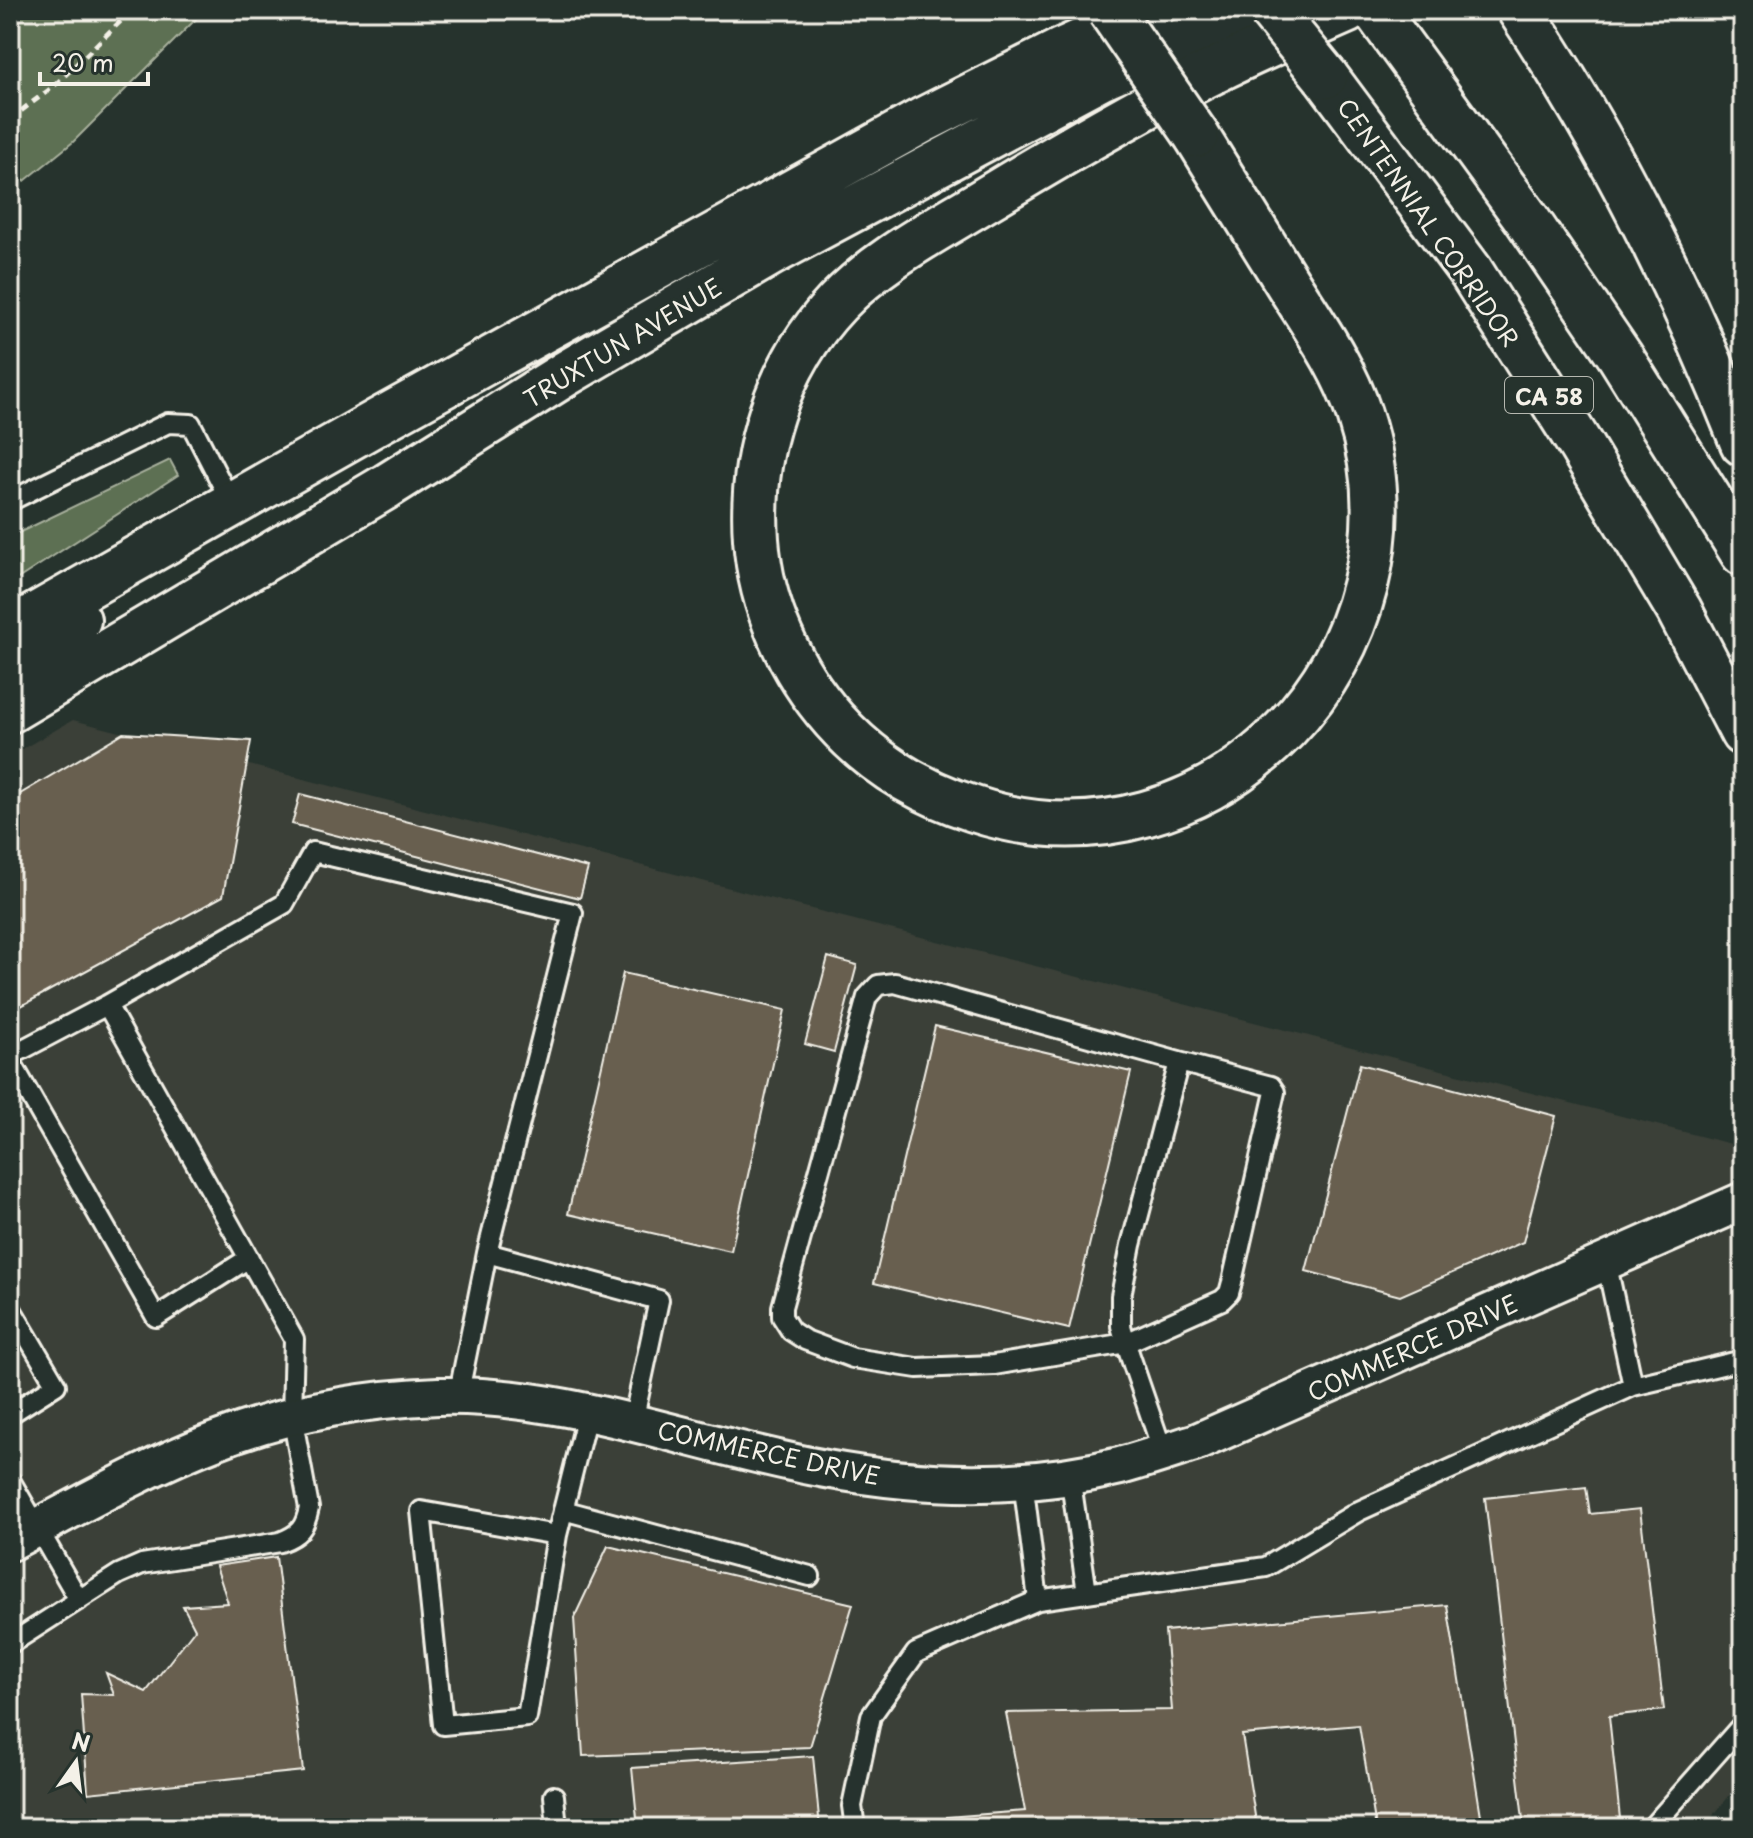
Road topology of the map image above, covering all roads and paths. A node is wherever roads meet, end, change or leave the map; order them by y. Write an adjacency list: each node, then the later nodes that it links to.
1 (132, 10): 9 (path)
2 (1110, 10): 6 (main road, bridge)
3 (1152, 10): 12 (main road, TRUXTUN AVENUE)
4 (1254, 10): 16 (main road, TRUXTUN AVENUE)
5 (1271, 10): 17 (main road, CENTENNIAL CORRIDOR / CA 58, bridge)
6 (1348, 10)
7 (1523, 14): 10 (main road)
8 (1387, 26): 13 (main road, CA 58)
9 (10, 119)
10 (1743, 443)
11 (10, 501): 12 (lane)
12 (232, 504): 14 (main road, TRUXTUN AVENUE); 15 (main road)
13 (1743, 553)
14 (10, 630)
15 (10, 686)
16 (10, 710)
17 (1743, 733)
18 (107, 1005): 19 (lane); 22 (lane); 23 (lane)
19 (10, 1058): 23 (lane)
20 (1179, 1062): 26 (lane); 26 (lane); 26 (lane)
21 (1743, 1201): 24 (street, COMMERCE DRIVE)
22 (487, 1253): 29 (lane); 33 (lane)
23 (249, 1258): 32 (lane)
24 (1606, 1261): 28 (lane); 34 (street, COMMERCE DRIVE)
25 (10, 1307): 31 (lane)
26 (1126, 1343): 34 (lane)
27 (1743, 1360): 28 (lane)
28 (1633, 1386): 42 (lane)
29 (458, 1397): 30 (street, COMMERCE DRIVE); 32 (street, COMMERCE DRIVE)
30 (588, 1411): 33 (street, COMMERCE DRIVE); 38 (lane)
31 (10, 1414)
32 (292, 1416): 39 (street, COMMERCE DRIVE); 43 (lane)
33 (633, 1422): 37 (street, COMMERCE DRIVE)
34 (1163, 1452): 35 (street, COMMERCE DRIVE)
35 (1070, 1475): 37 (street, COMMERCE DRIVE); 42 (lane)
36 (10, 1480): 39 (lane)
37 (1023, 1481): 44 (lane)
38 (563, 1510): 40 (lane); 41 (lane)
39 (24, 1535): 43 (lane)
40 (557, 1535): 40 (lane)
41 (810, 1576)
42 (1087, 1593): 44 (lane)
43 (79, 1600): 45 (lane)
44 (1038, 1600): 49 (lane)
45 (10, 1644)
46 (1743, 1724): 50 (lane)
47 (554, 1796): 48 (lane)
48 (557, 1828)
49 (855, 1828)
50 (1651, 1828)

